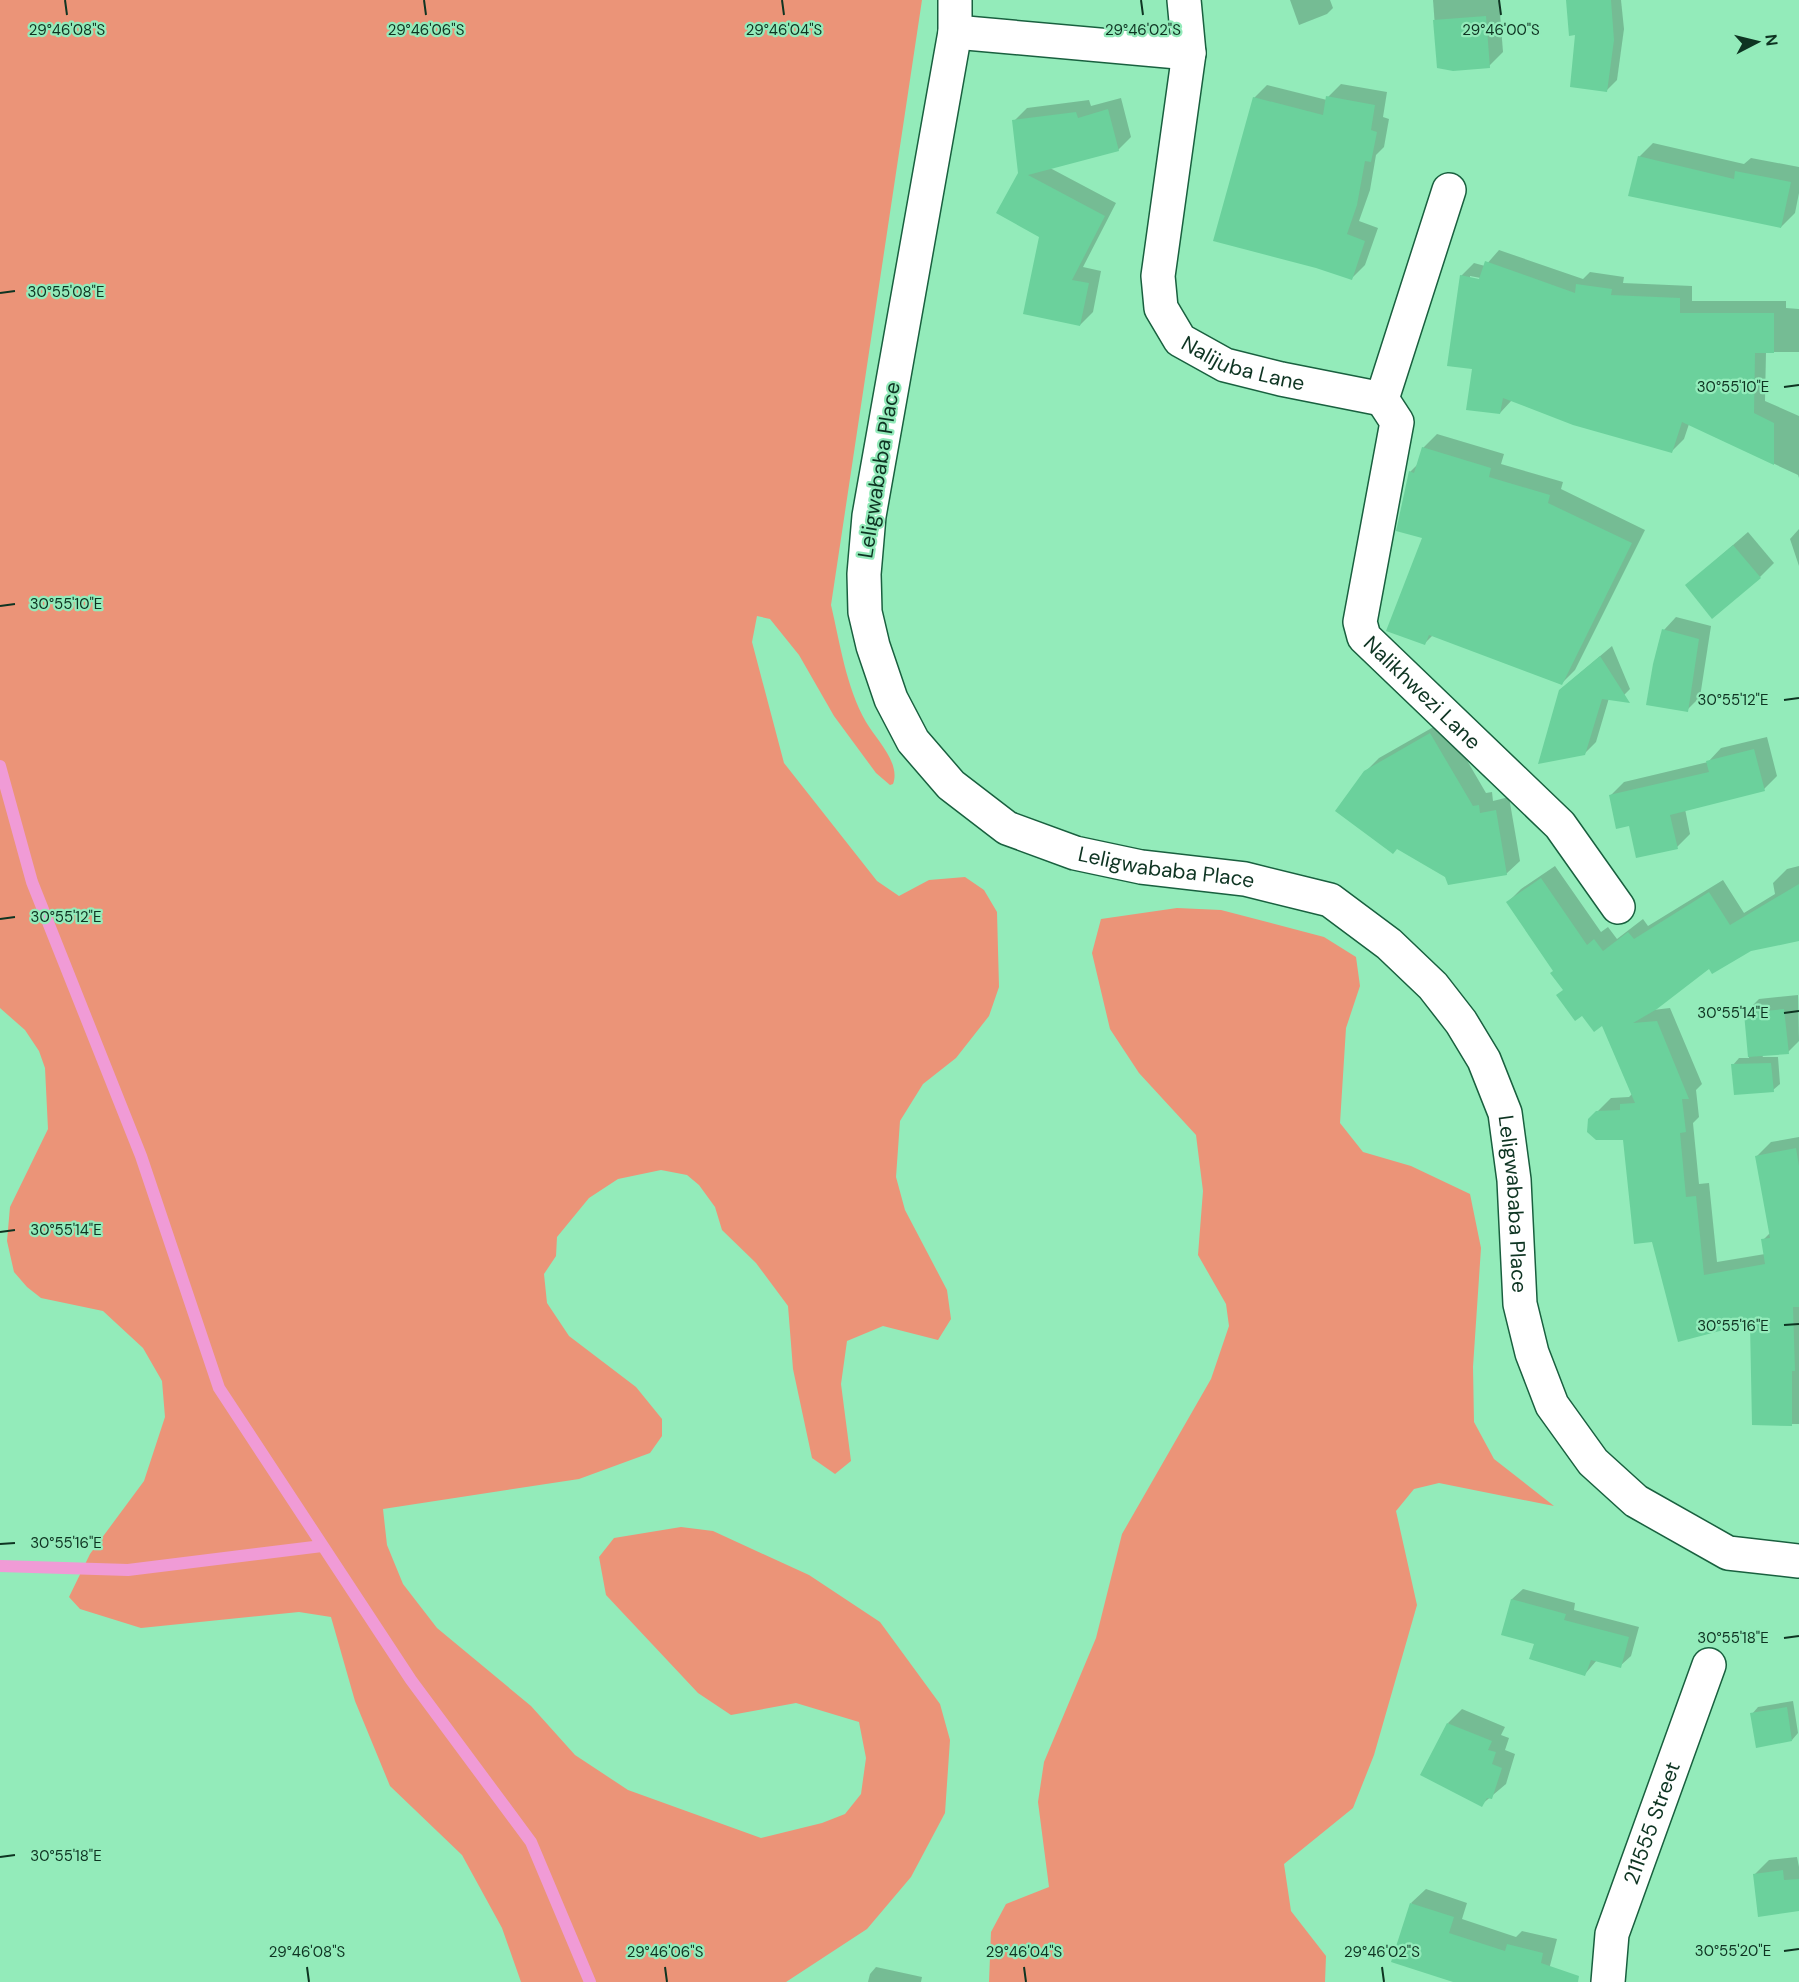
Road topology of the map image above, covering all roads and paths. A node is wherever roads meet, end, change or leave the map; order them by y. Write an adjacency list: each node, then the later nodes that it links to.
1 (955, 0): 3 (street, Leligwababa Place)
2 (1184, 0): 4 (street, Nalijuba Lane)
3 (955, 33): 4 (street); 8 (street, Leligwababa Place)
4 (1190, 53): 6 (street, Nalijuba Lane)
5 (1449, 190): 6 (street)
6 (1382, 399): 7 (street, Nalikhwezi Lane)
7 (1618, 907)
8 (1799, 1561)
9 (1709, 1665): 10 (street, 211555 Street)
10 (1608, 1982)

